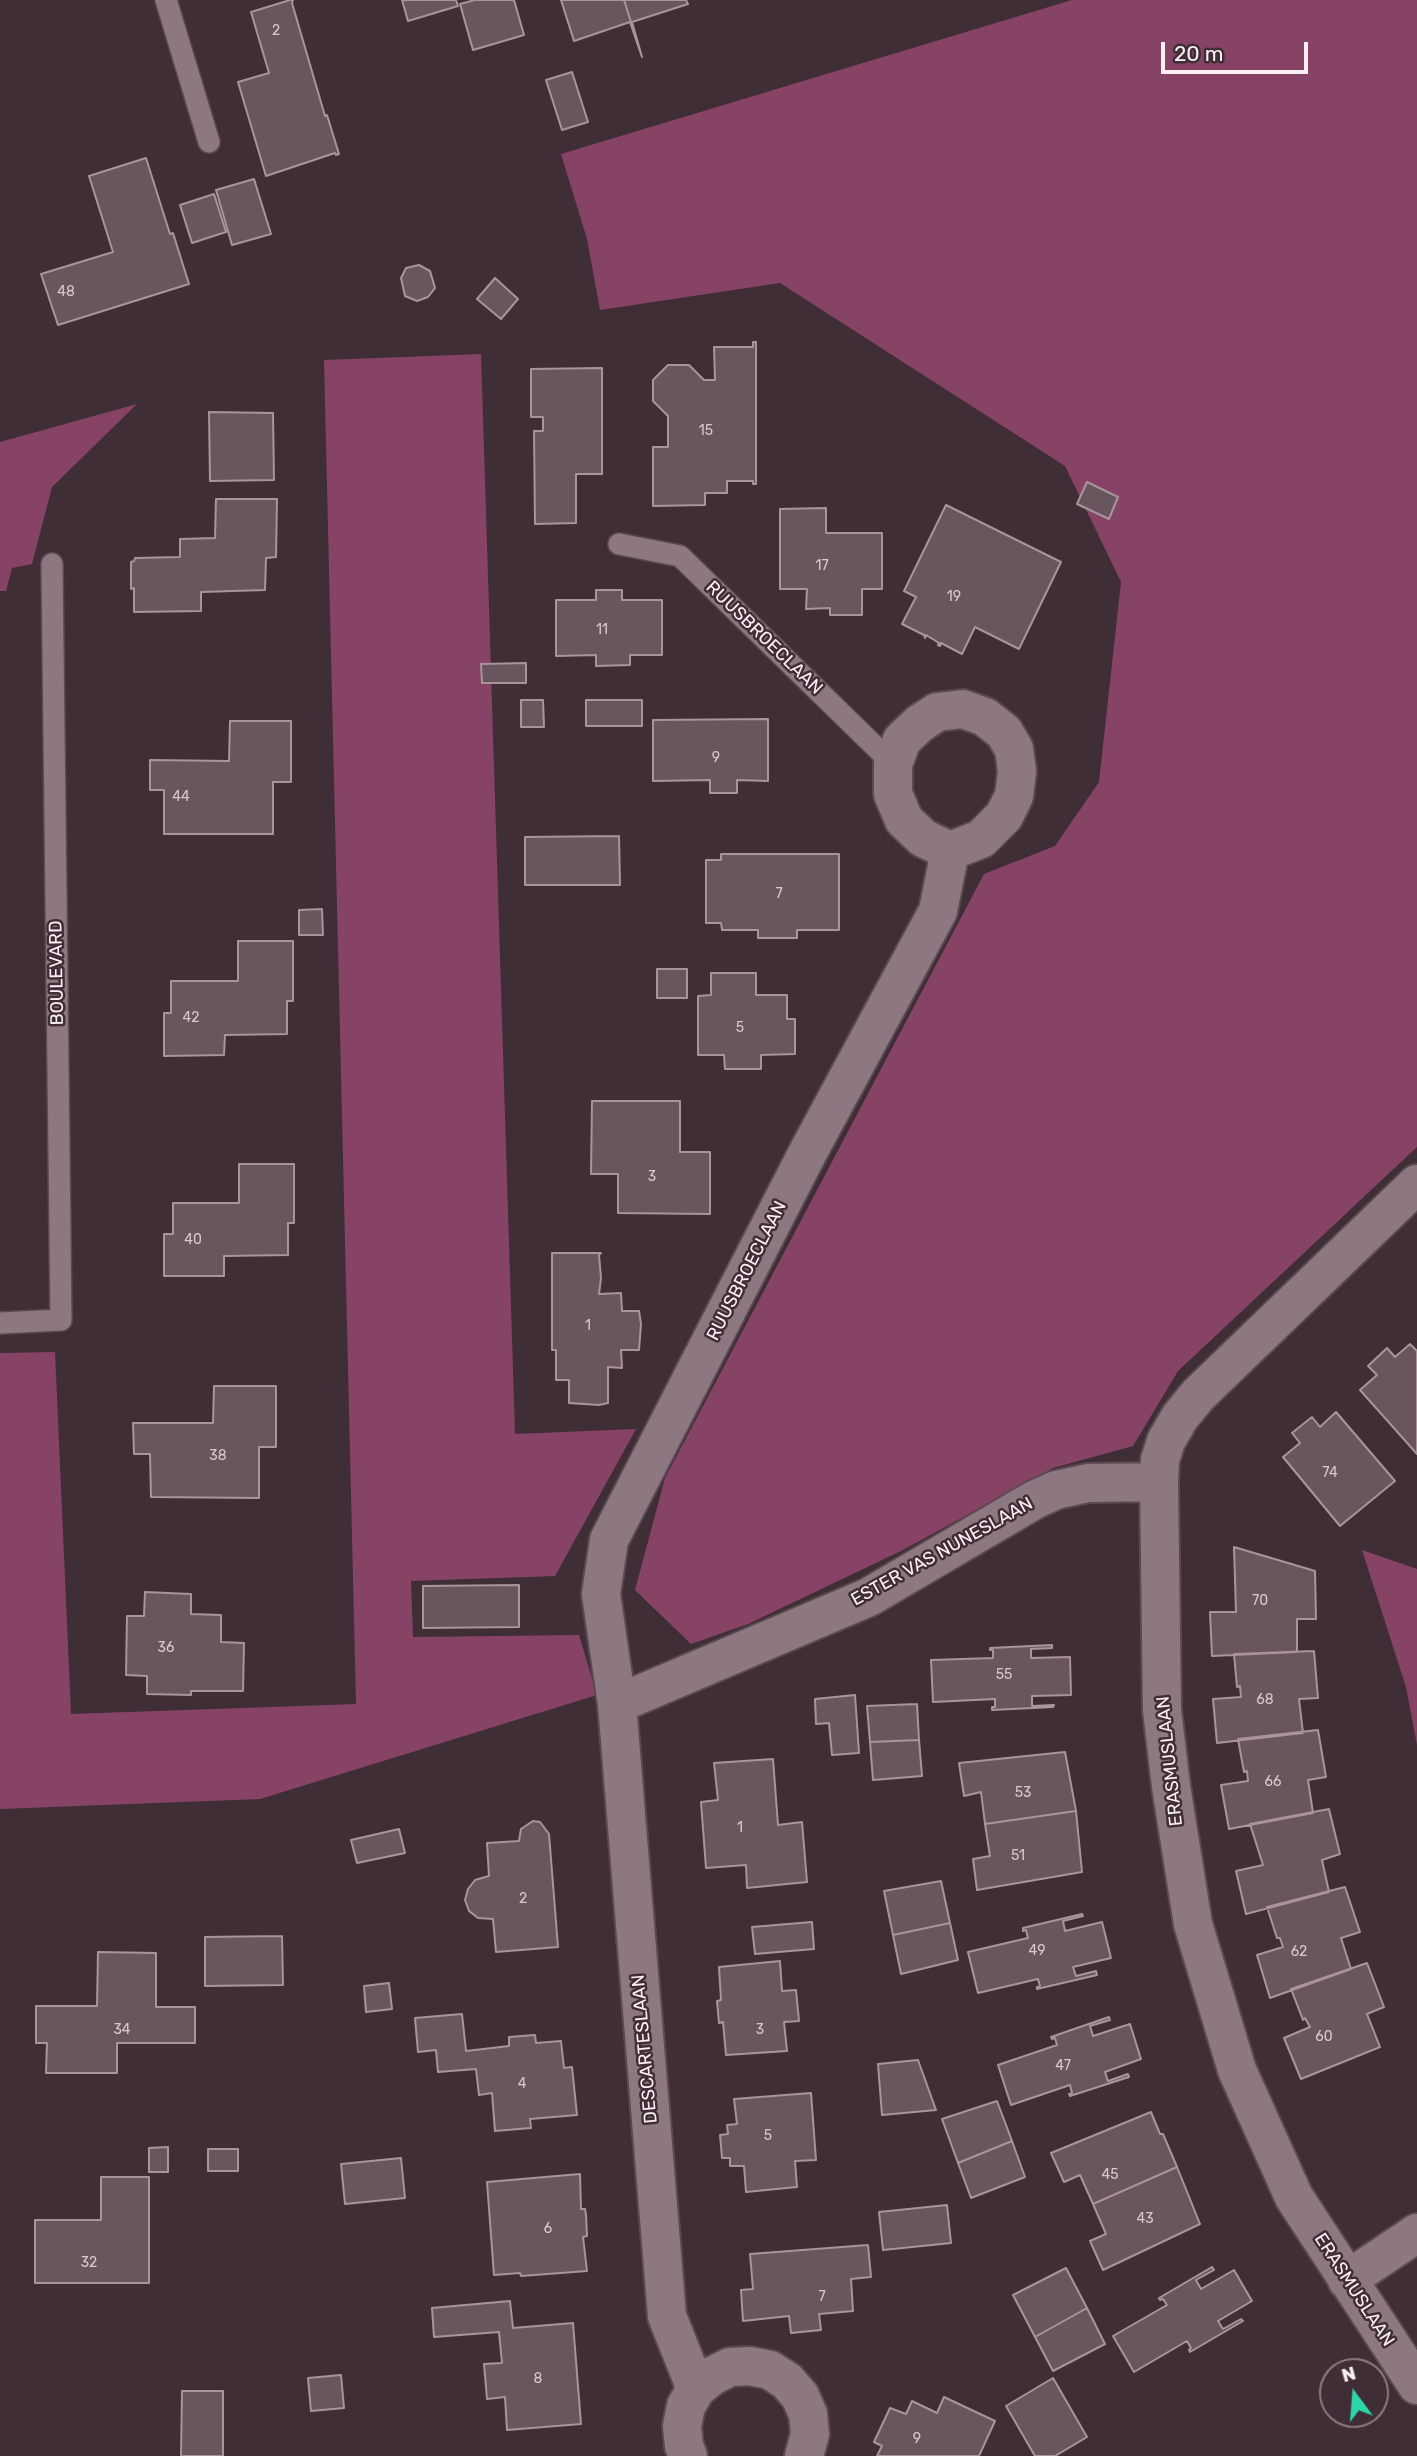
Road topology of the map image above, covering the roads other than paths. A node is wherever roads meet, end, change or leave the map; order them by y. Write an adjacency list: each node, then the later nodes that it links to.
1 (166, 0): 2 (lane)
2 (209, 142)
3 (619, 544): 5 (lane, RUUSBROECLAAN)
4 (52, 564): 8 (lane, BOULEVARD)
5 (893, 764): 6 (street); 6 (street)
6 (950, 851): 10 (street, RUUSBROECLAAN)
7 (1417, 1184): 9 (street, ERASMUSLAAN)
8 (0, 1323)
9 (1158, 1482): 10 (street, ESTER VAS NUNESLAAN); 12 (street, ERASMUSLAAN)
10 (617, 1704): 14 (street, DESCARTESLAAN)
11 (1417, 2234): 12 (street)
12 (1347, 2280): 13 (street, ERASMUSLAAN)
13 (1417, 2385)
14 (696, 2389): 15 (street); 16 (street)
15 (688, 2456)
16 (804, 2456)

